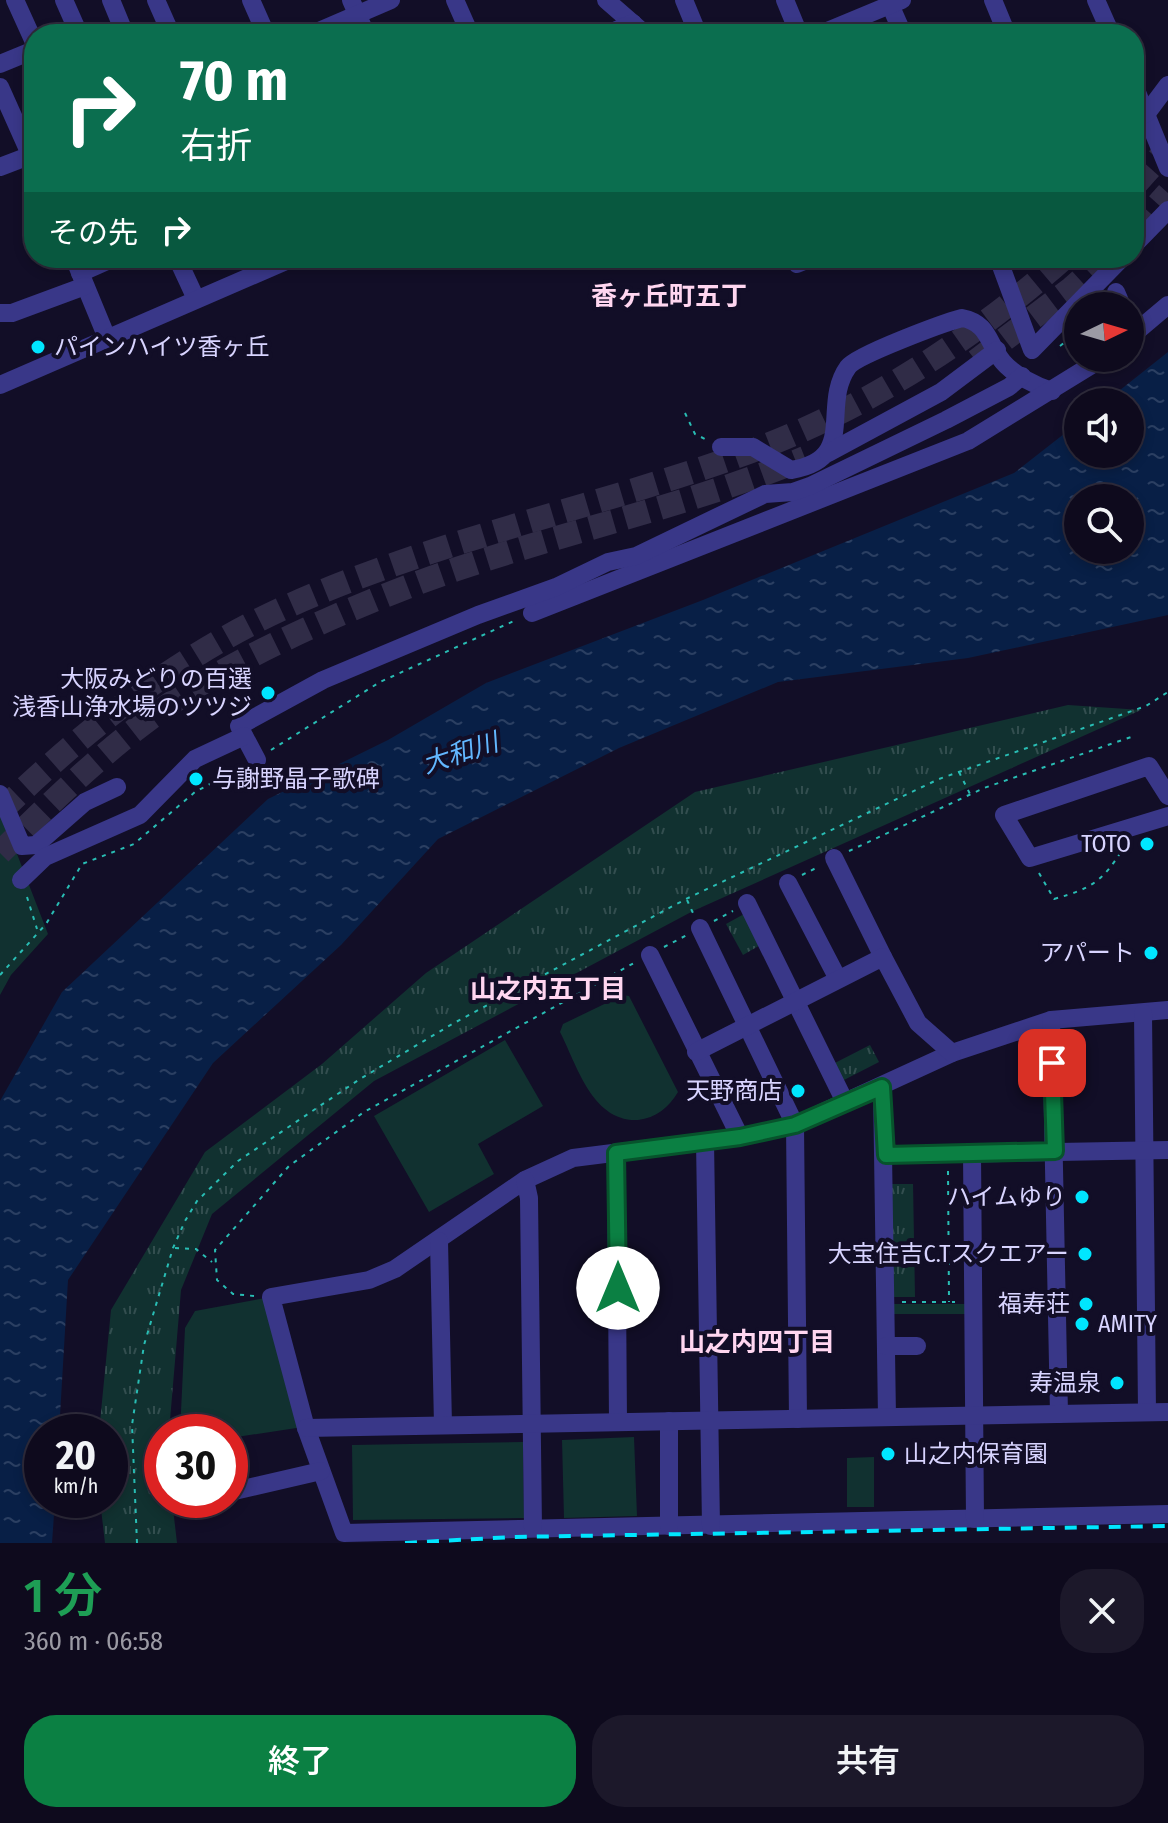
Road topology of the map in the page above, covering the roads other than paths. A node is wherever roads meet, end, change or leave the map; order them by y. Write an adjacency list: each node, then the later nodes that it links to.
1 (15, 0): 15 (street)
2 (64, 0): 16 (street)
3 (111, 0): 17 (street)
4 (156, 0): 18 (street)
5 (251, 0): 19 (street)
6 (391, 0): 14 (street)
7 (455, 0): 21 (street)
8 (606, 0): 22 (street)
9 (684, 0): 23 (street)
10 (785, 0): 24 (street)
11 (993, 0): 27 (street)
12 (1096, 0): 28 (street)
13 (893, 2): 25 (street); 26 (street)
14 (354, 7): 20 (street)
15 (26, 24)
16 (72, 24)
17 (121, 24)
18 (167, 24)
19 (262, 24)
20 (328, 24)
21 (466, 24)
22 (633, 24)
23 (694, 24)
24 (795, 24)
25 (843, 24)
26 (900, 24)
27 (1003, 24)
28 (1107, 24)
29 (24, 54): 30 (street)
30 (0, 64)
31 (1168, 85): 33 (street)
32 (0, 87): 35 (street)
33 (1144, 112)
34 (1144, 123): 38 (street)
35 (24, 138)
36 (24, 160): 37 (street)
37 (0, 167)
38 (1168, 168)
39 (1168, 210): 40 (street)
40 (1144, 235)
41 (182, 268): 46 (street)
42 (258, 268): 46 (street)
43 (1002, 268): 44 (street)
44 (1101, 268)
45 (80, 272): 48 (street); 50 (street)
46 (196, 299): 50 (street)
47 (1168, 305): 49 (street)
48 (0, 313)
49 (1144, 322)
50 (107, 338): 54 (street)
51 (1000, 357): 53 (street); 57 (street); 57 (street)
52 (1081, 372): 55 (street)
53 (1018, 379): 55 (street); 59 (street)
54 (0, 385)
55 (1044, 396): 58 (street)
56 (721, 447): 57 (street)
57 (828, 453)
58 (532, 613)
59 (244, 736): 60 (street); 66 (street)
60 (257, 760)
61 (117, 787): 62 (street)
62 (0, 794)
63 (1168, 796): 64 (street)
64 (1168, 816)
65 (834, 858): 71 (street)
66 (21, 880)
67 (788, 883): 72 (street)
68 (747, 903): 73 (street)
69 (697, 921): 77 (street)
70 (650, 955): 78 (street)
71 (883, 957): 72 (street); 79 (street)
72 (838, 979): 73 (street)
73 (798, 1002): 77 (street); 81 (street)
74 (1168, 1010): 75 (street)
75 (1143, 1013): 76 (street); 85 (street)
76 (1051, 1020): 79 (street); 87 (street)
77 (748, 1025): 78 (street); 82 (street)
78 (696, 1052): 83 (street)
79 (952, 1053): 80 (street)
80 (882, 1087): 81 (street); 90 (street)
81 (845, 1102): 82 (street)
82 (795, 1125): 83 (street); 100 (street)
83 (740, 1137): 84 (street)
84 (705, 1141): 88 (street); 101 (street)
85 (1145, 1150): 86 (street); 87 (street); 95 (street)
86 (1168, 1150)
87 (1055, 1151): 89 (street); 97 (street)
88 (616, 1153): 91 (street); 103 (street)
89 (972, 1153): 90 (street); 98 (street)
90 (886, 1155): 93 (street)
91 (525, 1180): 92 (street); 104 (street)
92 (439, 1241): 105 (street); 106 (street)
93 (886, 1346): 94 (street); 99 (street)
94 (917, 1346)
95 (1147, 1412): 96 (street); 97 (street)
96 (1168, 1412)
97 (1059, 1414): 98 (street)
98 (973, 1415): 99 (street); 110 (street)
99 (887, 1417): 100 (street)
100 (798, 1419): 101 (street)
101 (711, 1420): 102 (street); 112 (street)
102 (669, 1421): 103 (street); 111 (street)
103 (618, 1422): 104 (street)
104 (531, 1423): 105 (street); 113 (street)
105 (443, 1425): 106 (street)
106 (306, 1428): 107 (street)
107 (321, 1471): 108 (street); 113 (street)
108 (248, 1488)
109 (1168, 1514): 110 (street)
110 (975, 1519): 112 (street)
111 (669, 1526): 112 (street); 113 (street)
112 (711, 1526)
113 (533, 1528)

